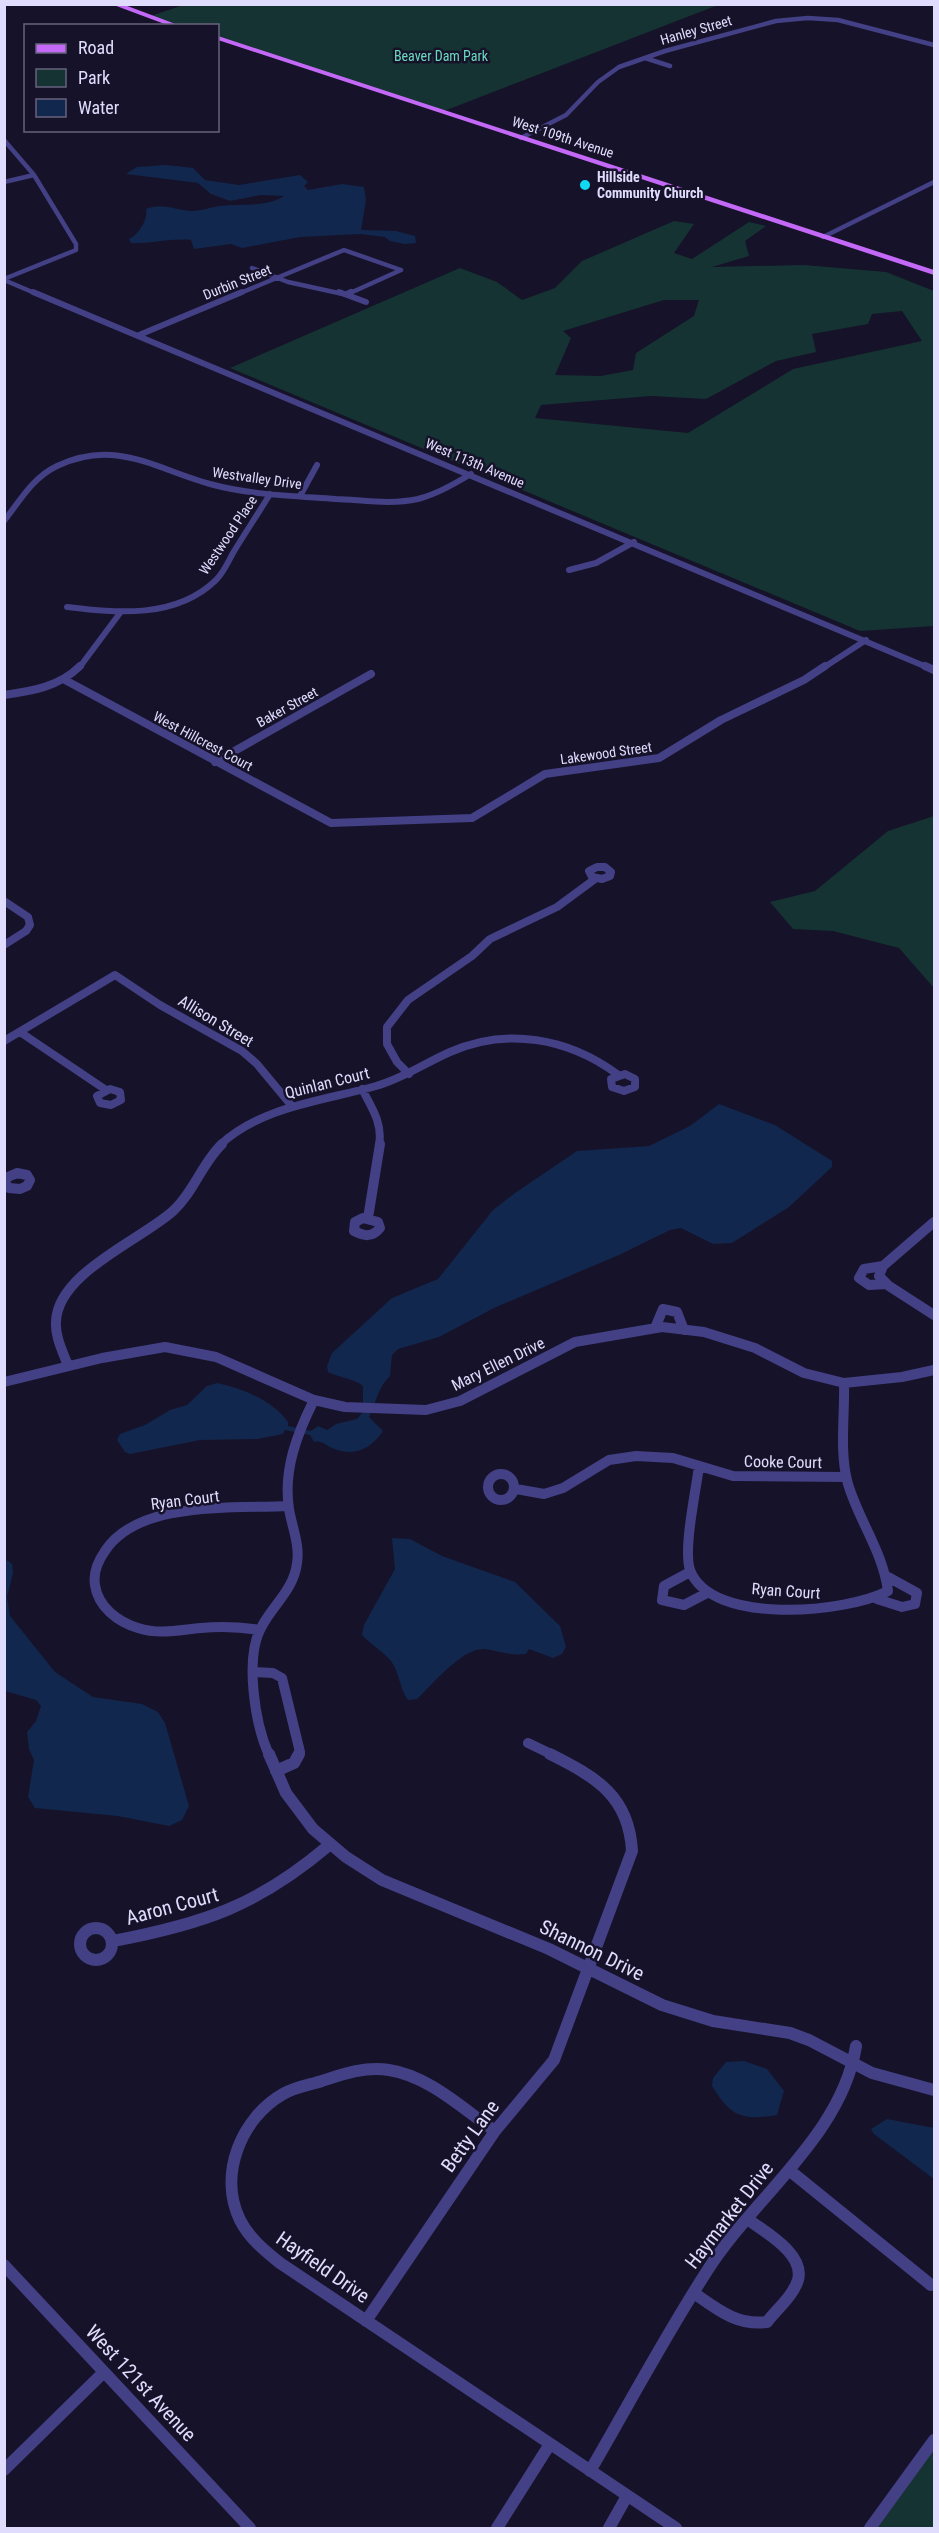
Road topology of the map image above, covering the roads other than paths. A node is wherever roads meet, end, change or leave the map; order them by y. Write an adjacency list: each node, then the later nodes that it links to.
1 (114, 4): 2 (main road)
2 (172, 24)
3 (219, 39): 7 (main road, West 109th Avenue)
4 (934, 45): 5 (street, Hanley Street)
5 (645, 58): 6 (street); 7 (street, Hanley Street)
6 (670, 66)
7 (521, 138): 12 (main road, West 109th Avenue)
8 (4, 140): 9 (street)
9 (34, 175): 10 (street); 16 (street)
10 (4, 182)
11 (934, 182): 12 (street)
12 (824, 237): 14 (main road, West 109th Avenue)
13 (252, 268): 15 (street)
14 (934, 273)
15 (278, 278): 17 (street); 17 (street, Durbin Street); 19 (street, Durbin Street)
16 (4, 279): 19 (street, West 113th Avenue)
17 (347, 294): 18 (street)
18 (366, 302)
19 (139, 335): 21 (street, West 113th Avenue)
20 (316, 465): 23 (street)
21 (471, 474): 23 (street, Westvalley Drive); 25 (street, West 113th Avenue)
22 (270, 494): 23 (street, Westvalley Drive); 24 (street, Westvalley Drive); 28 (street, Westwood Place)
23 (300, 496)
24 (4, 521)
25 (634, 542): 26 (street); 29 (street, West 113th Avenue)
26 (569, 570)
27 (67, 607): 28 (street, Westwood Place)
28 (120, 614): 32 (street)
29 (867, 640): 30 (street, West 113th Avenue); 35 (street, Lakewood Street)
30 (934, 670)
31 (371, 674): 34 (street, Baker Street)
32 (65, 680): 33 (street); 34 (street, West Hillcrest Court)
33 (4, 695)
34 (215, 762): 35 (street, West Hillcrest Court)
35 (331, 823)
36 (595, 879): 41 (street)
37 (4, 901): 38 (street)
38 (4, 945)
39 (20, 1032): 40 (street); 44 (street); 45 (street, Allison Street)
40 (4, 1041)
41 (409, 1074): 42 (street, Quinlan Court); 43 (street, Quinlan Court)
42 (617, 1074)
43 (362, 1089): 45 (street, Quinlan Court); 46 (street)
44 (106, 1090)
45 (291, 1105): 53 (street, Quinlan Court)
46 (368, 1218)
47 (934, 1222): 48 (street)
48 (883, 1266): 49 (street); 49 (street)
49 (887, 1284): 50 (street)
50 (934, 1315)
51 (655, 1328): 52 (street, Mary Ellen Drive); 52 (street); 57 (street, Mary Ellen Drive)
52 (684, 1330): 56 (street, Mary Ellen Drive)
53 (68, 1366): 55 (street, Mary Ellen Drive); 57 (street, Mary Ellen Drive)
54 (934, 1370): 56 (street, Mary Ellen Drive)
55 (4, 1382)
56 (844, 1383): 59 (street)
57 (314, 1400): 61 (street, Shannon Drive)
58 (699, 1466): 59 (street, Cooke Court); 60 (street, Cooke Court); 62 (street)
59 (846, 1477): 63 (street)
60 (516, 1489)
61 (288, 1506): 66 (street, Shannon Drive); 66 (street, Ryan Court)
62 (690, 1572): 64 (street); 64 (street)
63 (888, 1577): 65 (street, Ryan Court); 65 (street)
64 (707, 1593): 65 (street, Ryan Court)
65 (877, 1599)
66 (260, 1630): 67 (street, Shannon Drive)
67 (254, 1672): 69 (street, Shannon Drive); 69 (street)
68 (528, 1743): 72 (street, Betty Lane)
69 (276, 1771): 70 (street, Shannon Drive)
70 (328, 1846): 71 (street, Aaron Court); 72 (street, Shannon Drive)
71 (113, 1941)
72 (590, 1968): 74 (street, Shannon Drive); 76 (street, Betty Lane)
73 (856, 2046): 74 (street, Haymarket Drive)
74 (853, 2065): 75 (street, Shannon Drive); 77 (street, Haymarket Drive)
75 (934, 2090)
76 (495, 2131): 82 (street, Betty Lane); 82 (street, Hayfield Drive)
77 (789, 2170): 78 (street, Haymarket Drive); 80 (street)
78 (749, 2220): 81 (street, Haymarket Drive); 81 (street)
79 (4, 2265): 83 (street, West 121st Avenue)
80 (932, 2286)
81 (693, 2293): 87 (street, Haymarket Drive)
82 (366, 2321): 85 (street, Hayfield Drive)
83 (104, 2372): 86 (street); 89 (street, West 121st Avenue)
84 (934, 2439): 93 (street)
85 (550, 2444): 87 (street, Hayfield Drive); 90 (street)
86 (4, 2470)
87 (590, 2471): 88 (street, Hayfield Drive)
88 (627, 2496): 91 (street); 92 (street, Hayfield Drive)
89 (249, 2529)
90 (497, 2529)
91 (609, 2529)
92 (676, 2529)
93 (870, 2529)

